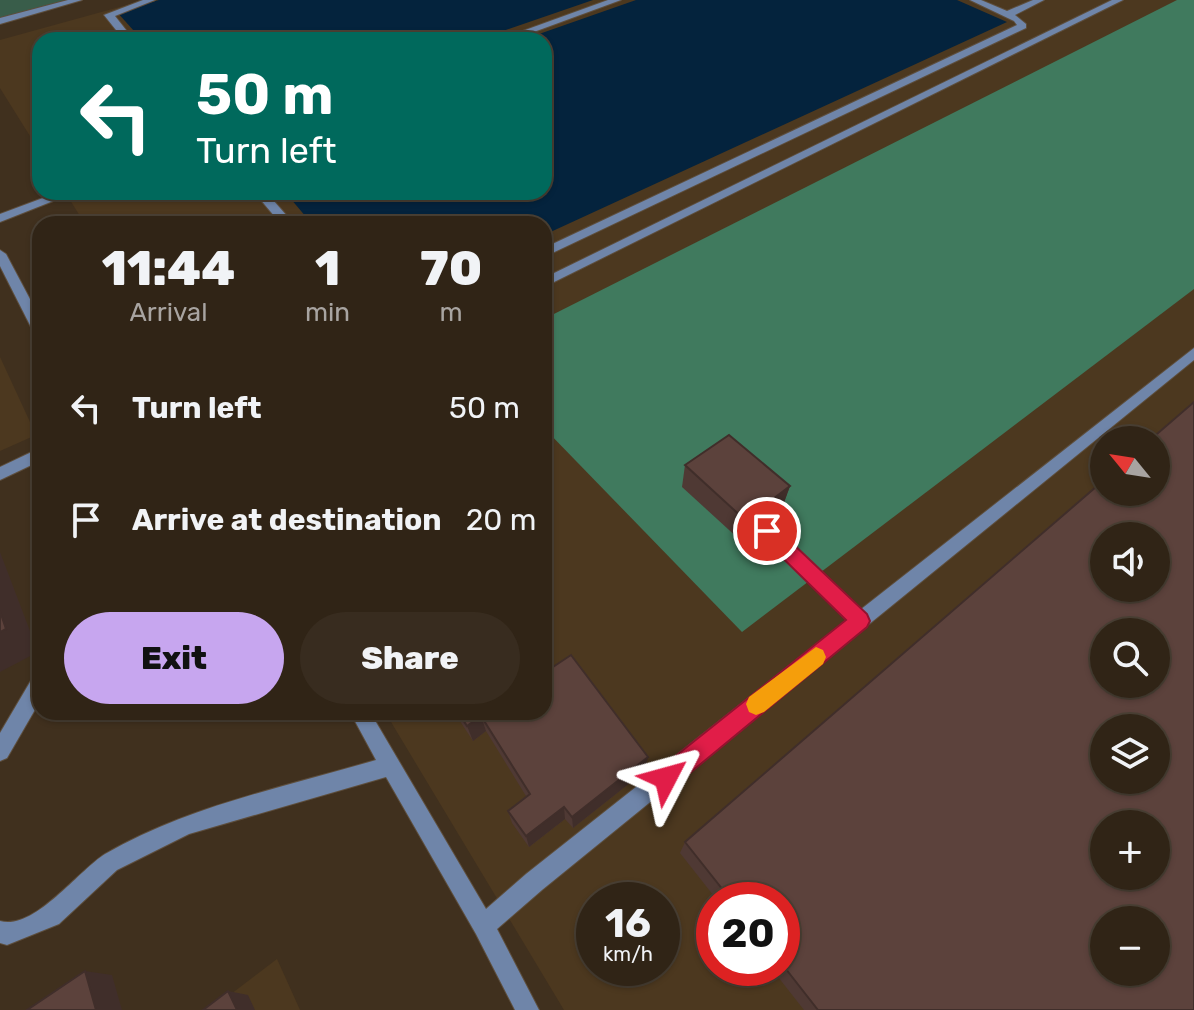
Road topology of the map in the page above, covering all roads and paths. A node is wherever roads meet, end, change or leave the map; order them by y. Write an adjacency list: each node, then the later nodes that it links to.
1 (78, 0): 8 (lane)
2 (151, 0): 9 (lane)
3 (617, 0): 10 (lane)
4 (974, 0): 7 (lane)
5 (1040, 0): 7 (lane)
6 (1119, 0): 17 (lane)
7 (1007, 15): 15 (lane)
8 (0, 21)
9 (123, 32)
10 (526, 32)
11 (48, 200): 14 (lane)
12 (267, 200): 13 (lane)
13 (281, 216)
14 (0, 218)
15 (552, 249)
16 (0, 254): 18 (lane)
17 (552, 279)
18 (32, 316)
19 (1194, 353): 23 (lane)
20 (32, 458): 21 (lane)
21 (0, 474)
22 (767, 531): 23 (lane)
23 (860, 621): 28 (lane)
24 (32, 697): 26 (lane)
25 (364, 720): 27 (lane)
26 (0, 751)
27 (391, 766): 28 (lane); 29 (lane)
28 (484, 926): 30 (lane)
29 (0, 932)
30 (527, 1010)

